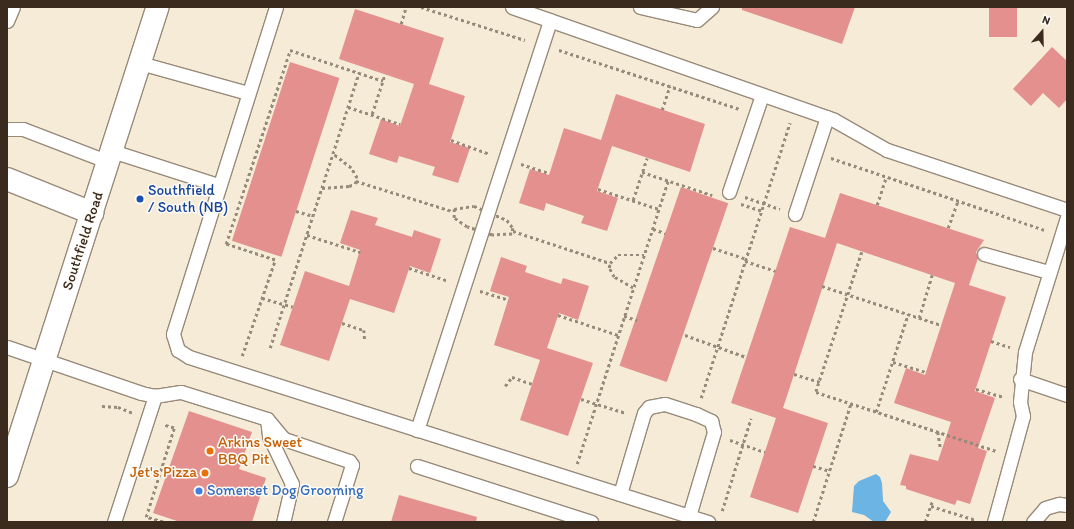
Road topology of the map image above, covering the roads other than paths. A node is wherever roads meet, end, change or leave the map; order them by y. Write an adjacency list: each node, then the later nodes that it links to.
1 (13, 7): 8 (lane)
2 (158, 7): 9 (main road, Southfield Road)
3 (276, 7): 10 (lane)
4 (512, 7): 7 (lane)
5 (640, 7): 6 (lane)
6 (712, 7)
7 (550, 20): 11 (lane); 30 (lane)
8 (7, 21)
9 (140, 63): 10 (lane); 14 (main road, Southfield Road)
10 (248, 94): 16 (lane)
11 (762, 95): 12 (lane); 17 (lane)
12 (827, 117): 18 (lane); 20 (lane)
13 (7, 129): 14 (lane)
14 (111, 157): 16 (lane); 19 (main road, Southfield Road)
15 (7, 179): 19 (main road)
16 (218, 185): 30 (lane)
17 (727, 197)
18 (1067, 210)
19 (92, 213): 25 (main road, Southfield Road)
20 (795, 214)
21 (1067, 217): 23 (lane)
22 (984, 254): 23 (lane)
23 (1049, 272): 26 (lane)
24 (7, 347): 25 (lane)
25 (44, 359): 28 (lane); 31 (main road, Southfield Road)
26 (1020, 379): 27 (lane); 42 (lane)
27 (1067, 395)
28 (155, 396): 29 (lane); 37 (lane)
29 (267, 419): 38 (lane); 39 (lane)
30 (418, 430): 33 (lane)
31 (9, 462)
32 (417, 466): 36 (lane)
33 (620, 494): 35 (lane); 35 (lane)
34 (1067, 505): 43 (lane)
35 (689, 516): 41 (lane)
36 (570, 519): 40 (lane)
37 (114, 522)
38 (283, 522)
39 (334, 522)
40 (590, 522)
41 (708, 522)
42 (994, 522)
43 (1033, 522)

